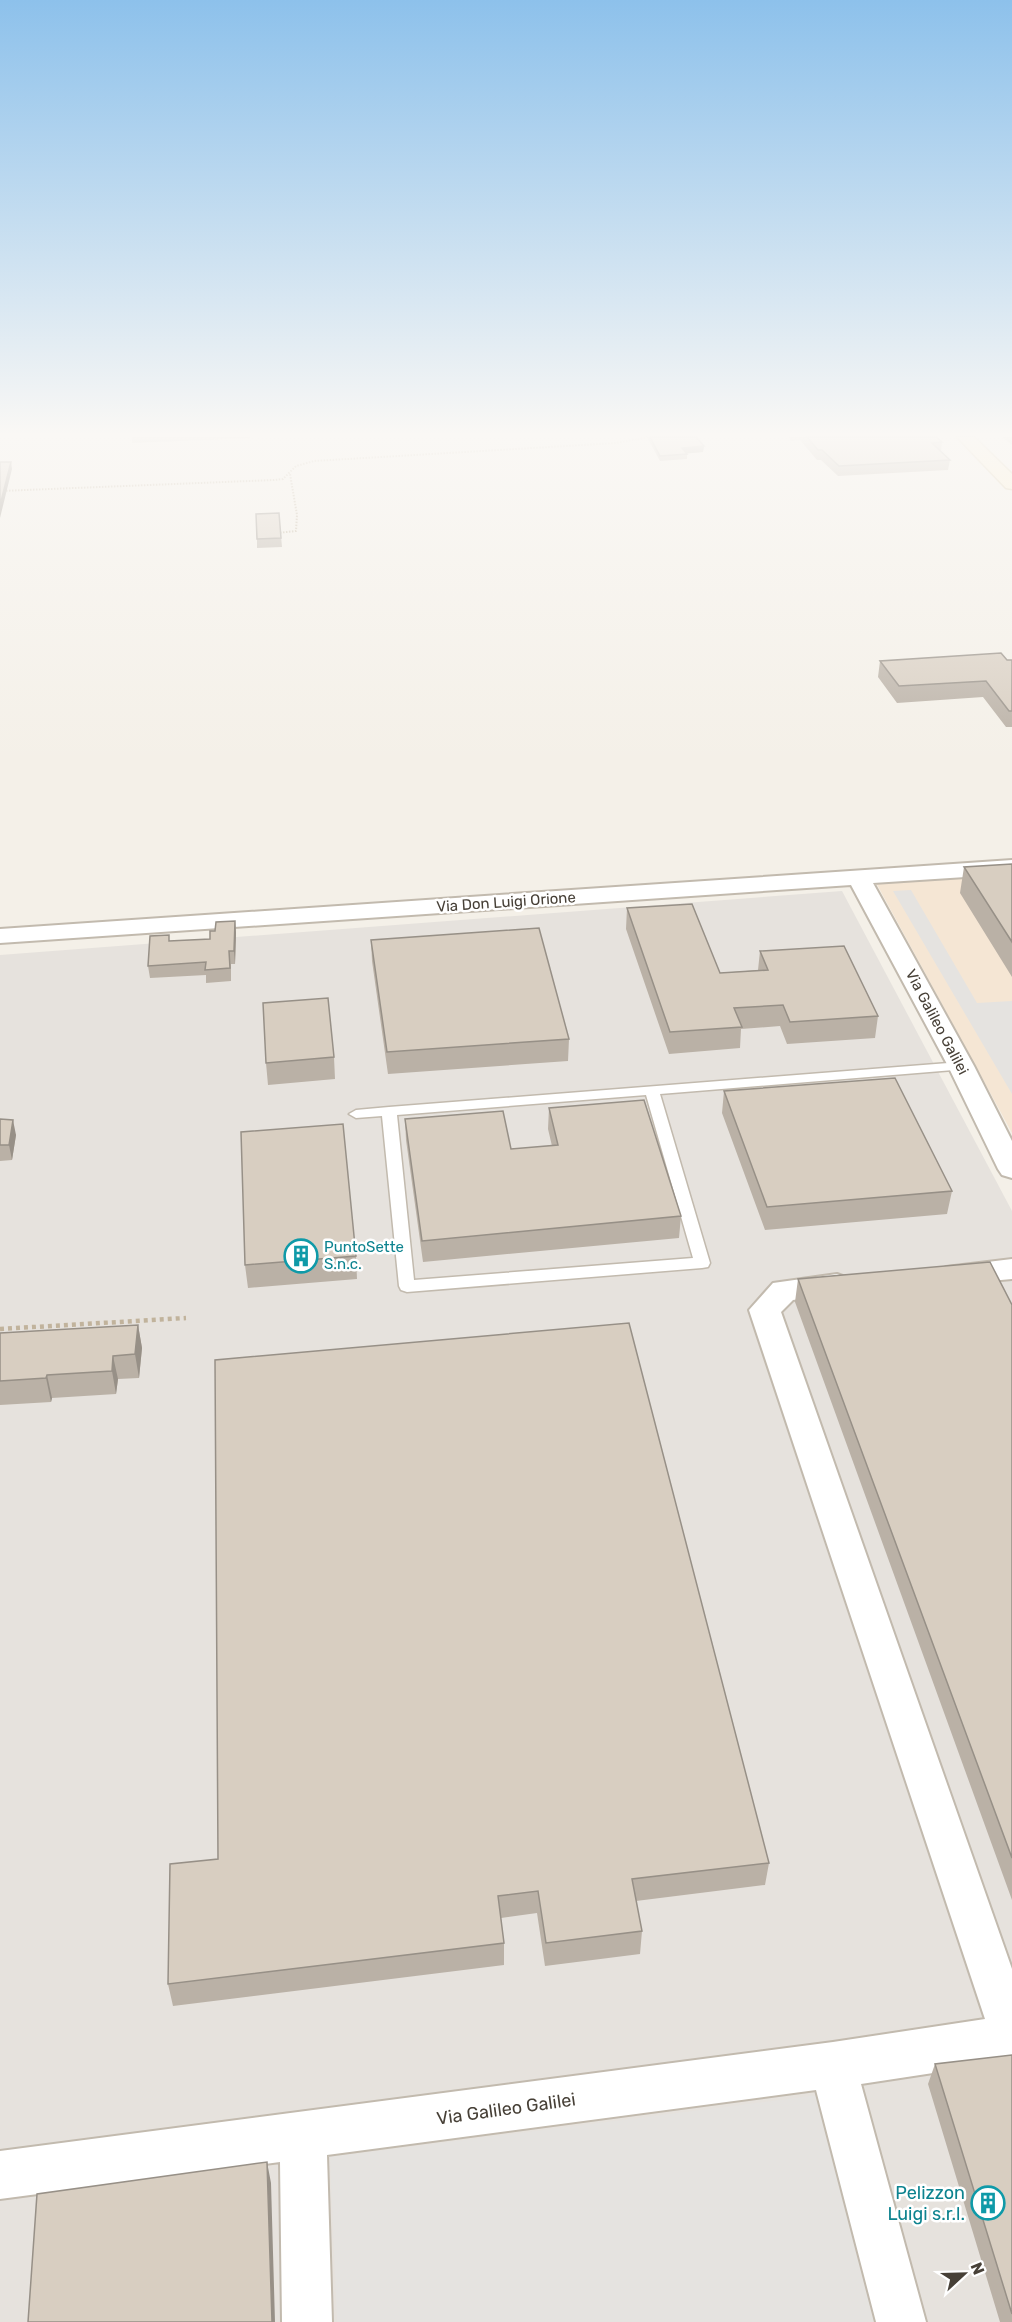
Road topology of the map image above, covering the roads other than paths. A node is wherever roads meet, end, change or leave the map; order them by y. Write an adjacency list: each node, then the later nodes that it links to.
1 (1012, 867): 2 (street, Via Don Luigi Orione)
2 (858, 877): 3 (street, Via Don Luigi Orione); 4 (street, Via Galileo Galilei)
3 (0, 936)
4 (961, 1066): 5 (lane); 8 (street, Via Galileo Galilei)
5 (652, 1092): 6 (lane); 6 (lane)
6 (389, 1111): 7 (lane)
7 (356, 1114)
8 (1012, 1169)
9 (1012, 1269): 10 (street)
10 (922, 1277)
11 (865, 1282): 12 (street)
12 (1012, 2033)
13 (1012, 2038): 14 (street, Via Galileo Galilei)
14 (833, 2065): 15 (street, Via Galileo Galilei); 18 (street)
15 (303, 2137): 16 (street, Via Galileo Galilei); 17 (street)
16 (0, 2175)
17 (307, 2322)
18 (901, 2322)

